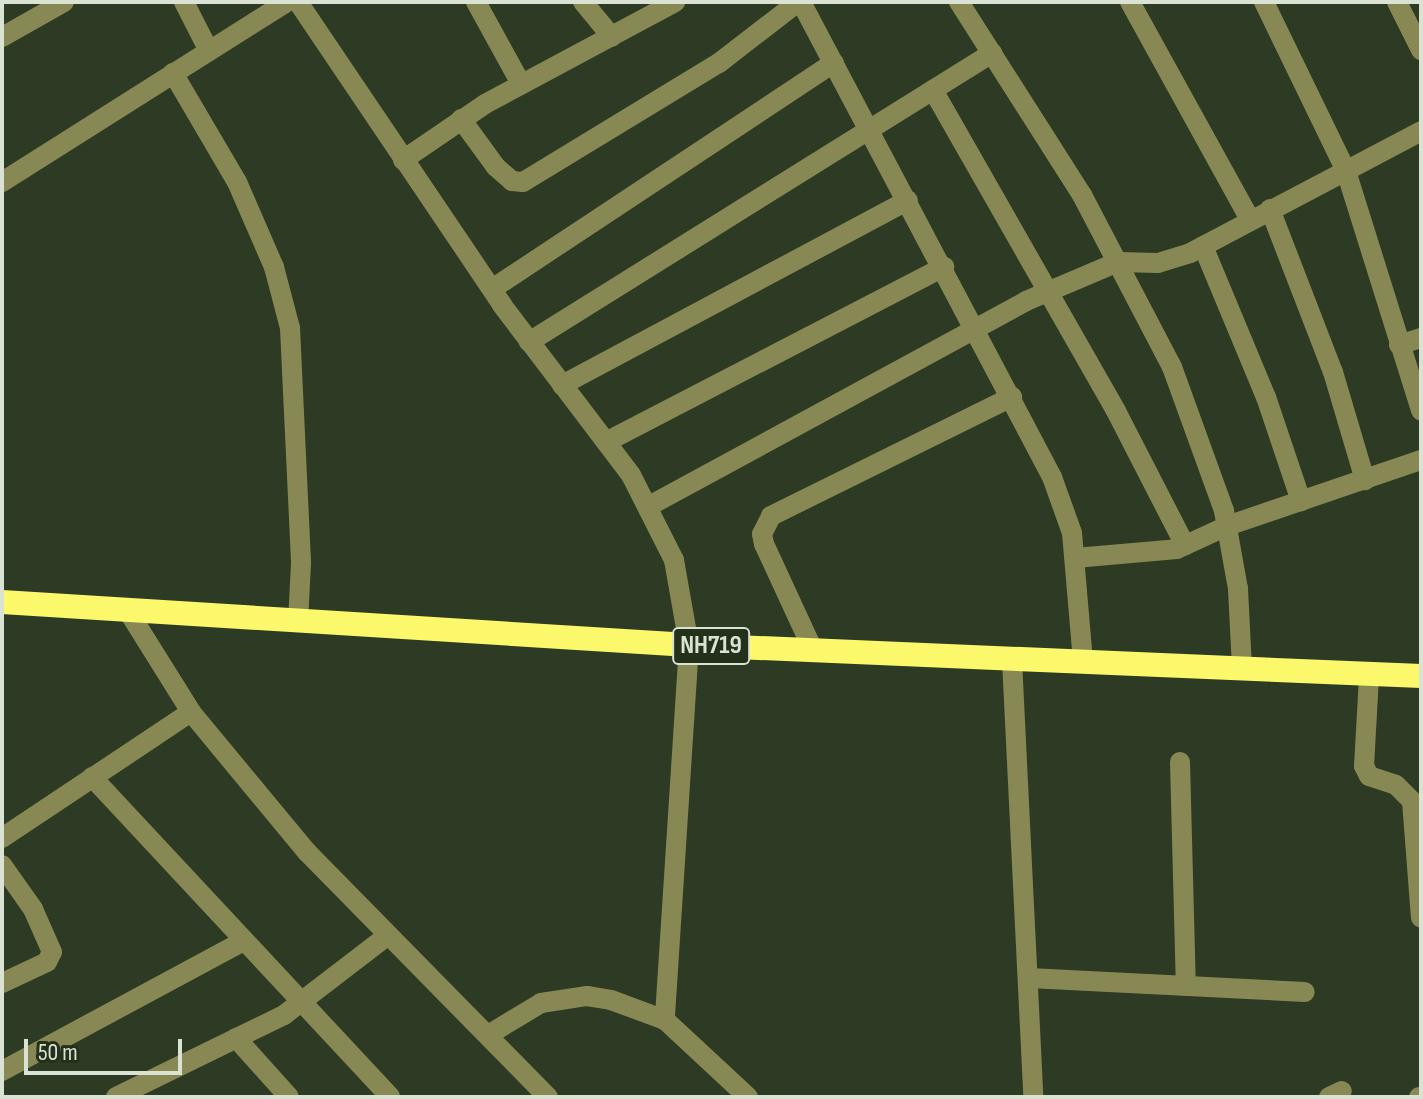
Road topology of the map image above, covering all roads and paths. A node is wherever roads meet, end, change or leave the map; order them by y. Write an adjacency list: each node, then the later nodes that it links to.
1 (64, 2): 13 (street)
2 (184, 2): 16 (street)
3 (287, 2): 16 (street)
4 (298, 2): 25 (street)
5 (476, 2): 20 (street)
6 (583, 2): 14 (street)
7 (675, 2): 14 (street)
8 (800, 2): 18 (street); 22 (street)
9 (959, 2): 17 (street)
10 (1130, 2): 30 (street)
11 (1264, 2): 26 (street)
12 (1397, 2): 15 (street)
13 (2, 37)
14 (612, 37): 20 (street)
15 (1421, 50)
16 (209, 51): 19 (street)
17 (992, 53): 21 (street); 32 (street)
18 (834, 63): 23 (street); 34 (street)
19 (173, 73): 27 (street); 53 (street)
20 (521, 84): 22 (street)
21 (933, 90): 23 (street); 35 (street)
22 (461, 119): 25 (street)
23 (870, 129): 28 (street); 38 (street)
24 (1421, 131): 26 (street)
25 (403, 160): 34 (street)
26 (1346, 171): 29 (street); 39 (street)
27 (2, 182)
28 (908, 200): 33 (street); 40 (street)
29 (1270, 209): 30 (street); 45 (street)
30 (1250, 219): 31 (street)
31 (1203, 246): 32 (street); 46 (street)
32 (1118, 262): 35 (street); 48 (street)
33 (944, 267): 36 (street); 43 (street)
34 (492, 289): 38 (street)
35 (1048, 291): 36 (street); 49 (street)
36 (976, 326): 41 (street); 47 (street)
37 (1421, 338): 39 (street)
38 (529, 342): 40 (street)
39 (1399, 345): 42 (street)
40 (562, 385): 43 (street)
41 (1012, 397): 50 (street); 55 (street)
42 (1421, 411)
43 (606, 442): 47 (street)
44 (1421, 460): 45 (street)
45 (1365, 480): 46 (street)
46 (1301, 501): 48 (street)
47 (649, 506): 54 (street)
48 (1227, 526): 49 (street); 58 (street)
49 (1185, 545): 50 (street)
50 (1075, 558): 57 (street)
51 (2, 602): 52 (highway, NH719)
52 (128, 611): 53 (highway, NH719); 61 (street)
53 (298, 622): 54 (highway, NH719)
54 (689, 645): 55 (highway, NH719); 74 (street)
55 (813, 650): 56 (highway, NH719)
56 (1012, 660): 57 (highway, NH719); 69 (street)
57 (1083, 662): 58 (highway, NH719)
58 (1242, 669): 60 (highway, NH719)
59 (1421, 676): 60 (highway, NH719)
60 (1369, 677): 66 (street)
61 (191, 712): 63 (street); 67 (street)
62 (1180, 762): 71 (street)
63 (92, 777): 64 (street); 68 (street)
64 (2, 838)
65 (2, 865): 70 (street)
66 (1421, 918)
67 (387, 936): 73 (street); 75 (street)
68 (243, 941): 73 (street); 77 (street)
69 (1029, 978): 71 (street); 83 (street)
70 (2, 983)
71 (1186, 986): 72 (street)
72 (1305, 992)
73 (305, 1000): 76 (street); 80 (street)
74 (665, 1020): 75 (street); 82 (street)
75 (488, 1035): 81 (street)
76 (236, 1038): 78 (street); 79 (street)
77 (2, 1071)
78 (116, 1097)
79 (289, 1097)
80 (390, 1097)
81 (548, 1097)
82 (748, 1097)
83 (1033, 1097)

